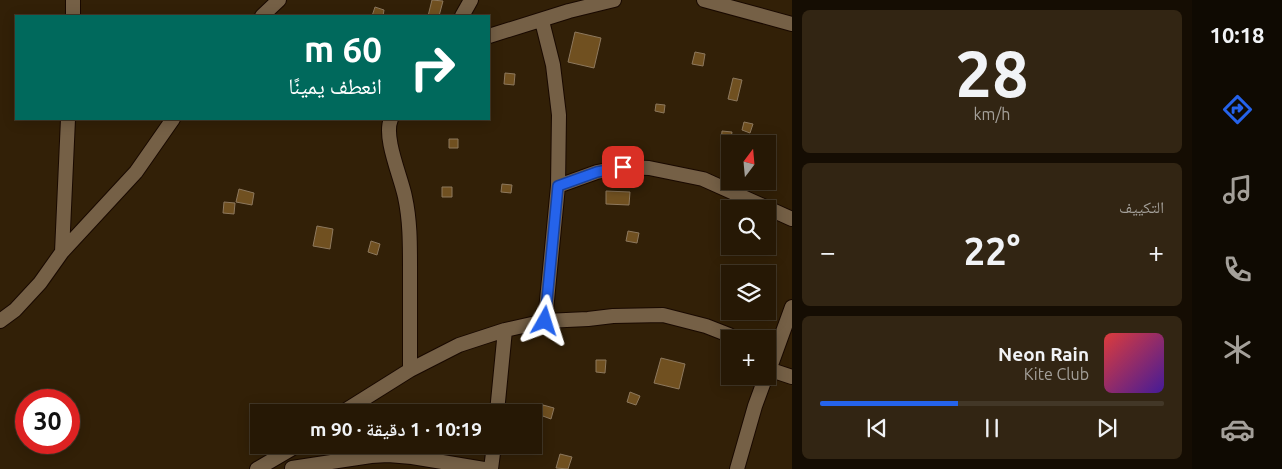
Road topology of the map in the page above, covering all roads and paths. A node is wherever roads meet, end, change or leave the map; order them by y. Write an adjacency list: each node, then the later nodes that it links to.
1 (73, 0): 6 (street)
2 (280, 0): 7 (street)
3 (471, 0): 8 (street)
4 (614, 0): 9 (street)
5 (704, 0): 10 (street)
6 (73, 15)
7 (263, 15)
8 (463, 15)
9 (542, 20): 11 (street); 15 (street)
10 (792, 24)
11 (490, 36)
12 (68, 120): 17 (street)
13 (172, 120): 17 (street)
14 (390, 120): 24 (street)
15 (558, 186): 16 (street); 20 (street)
16 (792, 219)
17 (62, 252): 19 (street)
18 (792, 307): 23 (street)
19 (0, 321)
20 (545, 321): 21 (street); 22 (street)
21 (505, 330): 24 (street); 29 (street)
22 (721, 333)
23 (776, 349)
24 (410, 370): 28 (street)
25 (776, 374): 26 (street)
26 (792, 377)
27 (762, 385): 37 (street)
28 (356, 404)
29 (498, 404)
30 (282, 454): 33 (street)
31 (295, 454): 34 (street)
32 (493, 454): 36 (street)
33 (257, 469)
34 (292, 469): 35 (street)
35 (484, 469)
36 (491, 469)
37 (737, 469)

